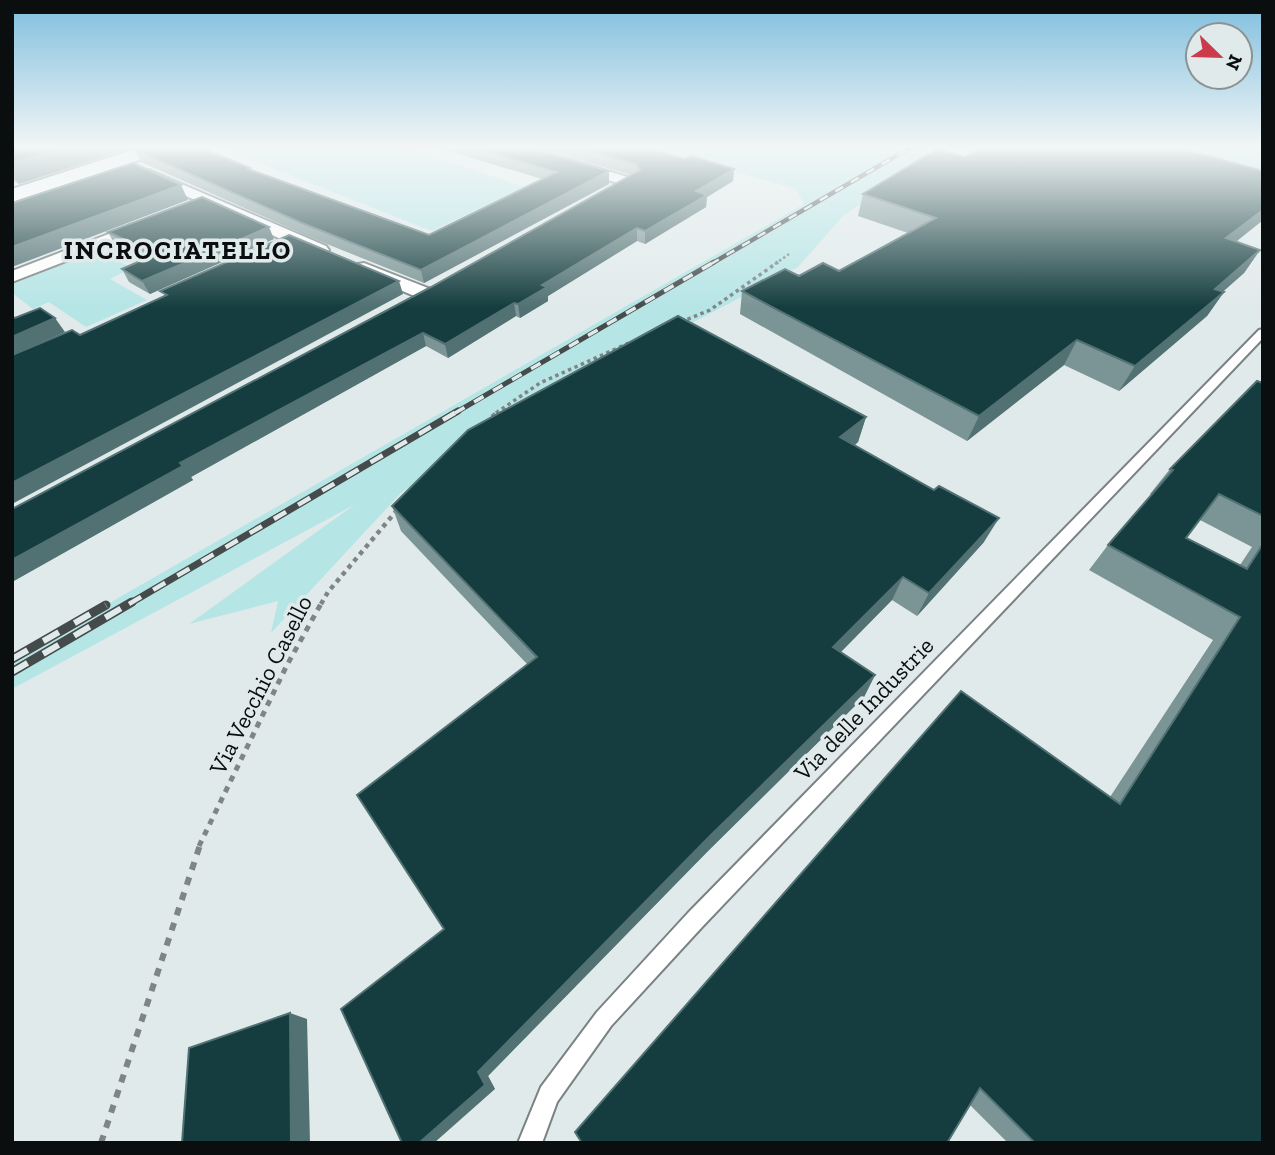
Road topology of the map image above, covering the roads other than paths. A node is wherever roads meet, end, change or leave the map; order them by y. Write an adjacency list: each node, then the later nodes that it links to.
1 (209, 200): 2 (street); 4 (street)
2 (185, 210)
3 (160, 219): 6 (street)
4 (293, 239): 5 (street); 7 (street)
5 (269, 250)
6 (12, 277)
7 (402, 307)
8 (1263, 332): 9 (lane, Via delle Industrie)
9 (530, 1143)

